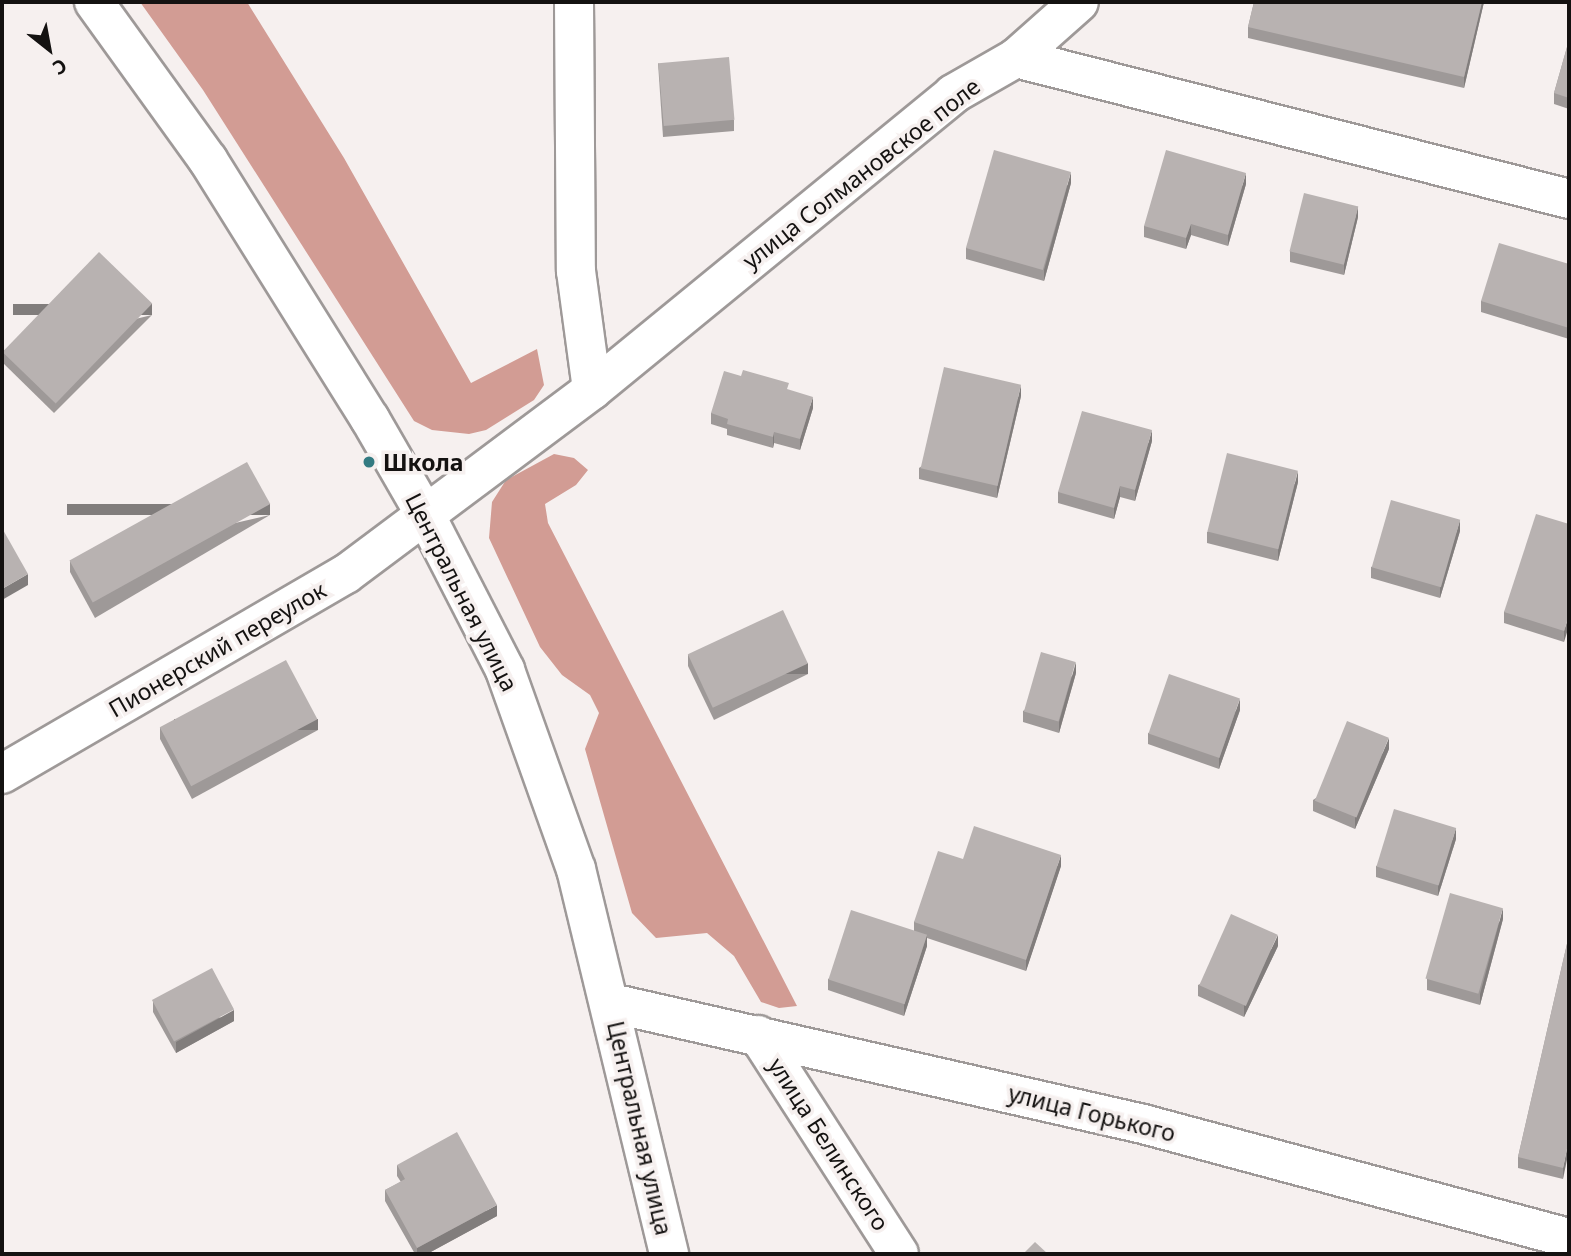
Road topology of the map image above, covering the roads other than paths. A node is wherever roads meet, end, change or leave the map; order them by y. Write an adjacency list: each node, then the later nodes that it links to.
1 (94, 2): 7 (street, Центральная улица)
2 (574, 2): 6 (street)
3 (1079, 2): 4 (street, улица Солмановское поле)
4 (1016, 58): 5 (street); 6 (street, улица Солмановское поле)
5 (1569, 199)
6 (592, 390): 7 (street, улица Солмановское поле)
7 (426, 516): 8 (street, Пионерский переулок); 9 (street, Центральная улица)
8 (2, 774)
9 (611, 1003): 10 (street, улица Горького); 12 (street, Центральная улица)
10 (758, 1035): 11 (street, улица Горького); 13 (street, улица Белинского)
11 (1569, 1238)
12 (669, 1254)
13 (899, 1254)

